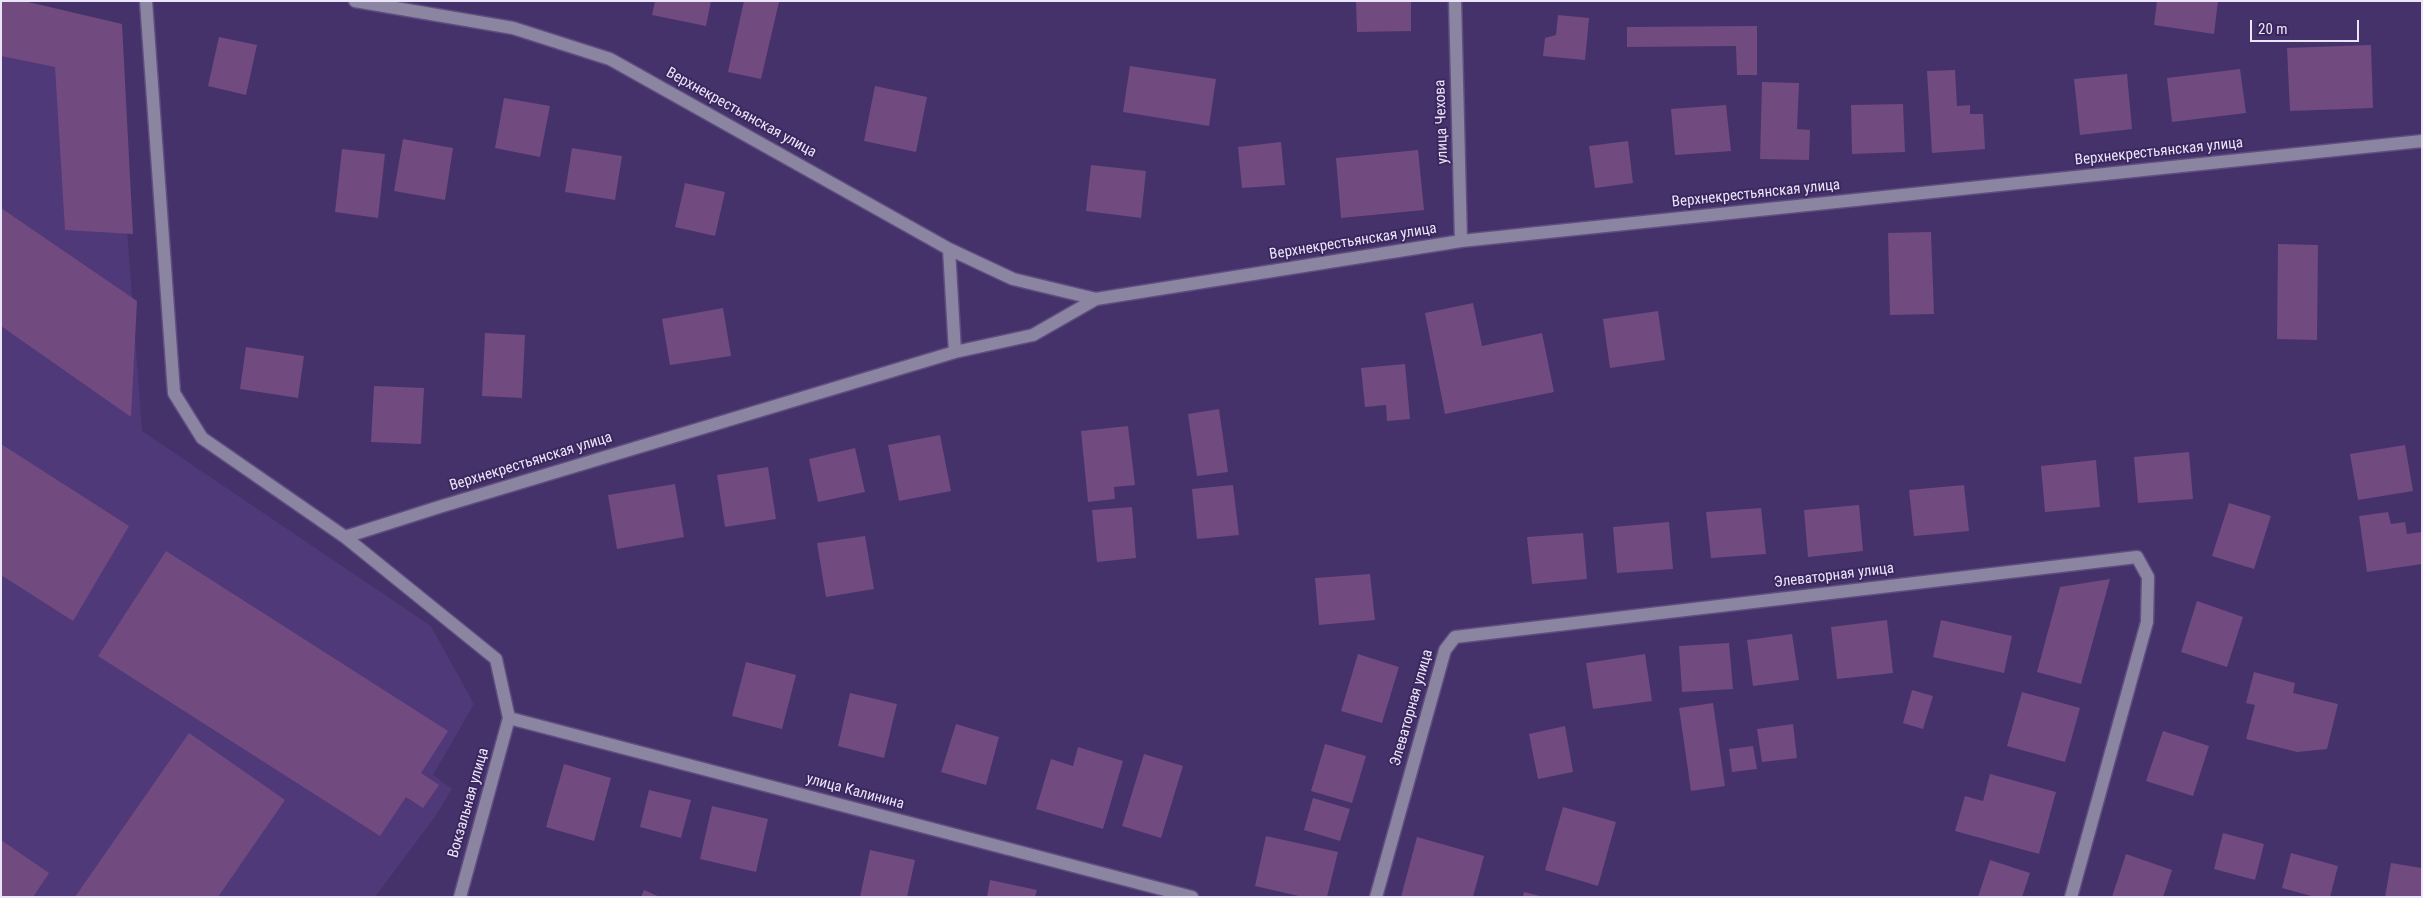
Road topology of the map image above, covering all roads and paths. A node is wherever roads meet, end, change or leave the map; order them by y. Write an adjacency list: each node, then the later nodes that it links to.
1 (146, 1): 9 (street)
2 (355, 1): 6 (street, Верхнекрестьянская улица)
3 (1455, 1): 5 (street, улица Чехова)
4 (2422, 141): 5 (street, Верхнекрестьянская улица)
5 (1461, 241): 7 (street, Верхнекрестьянская улица)
6 (949, 249): 7 (street, Верхнекрестьянская улица); 8 (street)
7 (1096, 299): 8 (street, Верхнекрестьянская улица)
8 (955, 352): 9 (street, Верхнекрестьянская улица)
9 (345, 537): 10 (street)
10 (510, 718): 11 (street, Вокзальная улица); 12 (street, улица Калинина)
11 (460, 897)
12 (1192, 897)
13 (1376, 897): 14 (street, Элеваторная улица)
14 (2070, 897)

